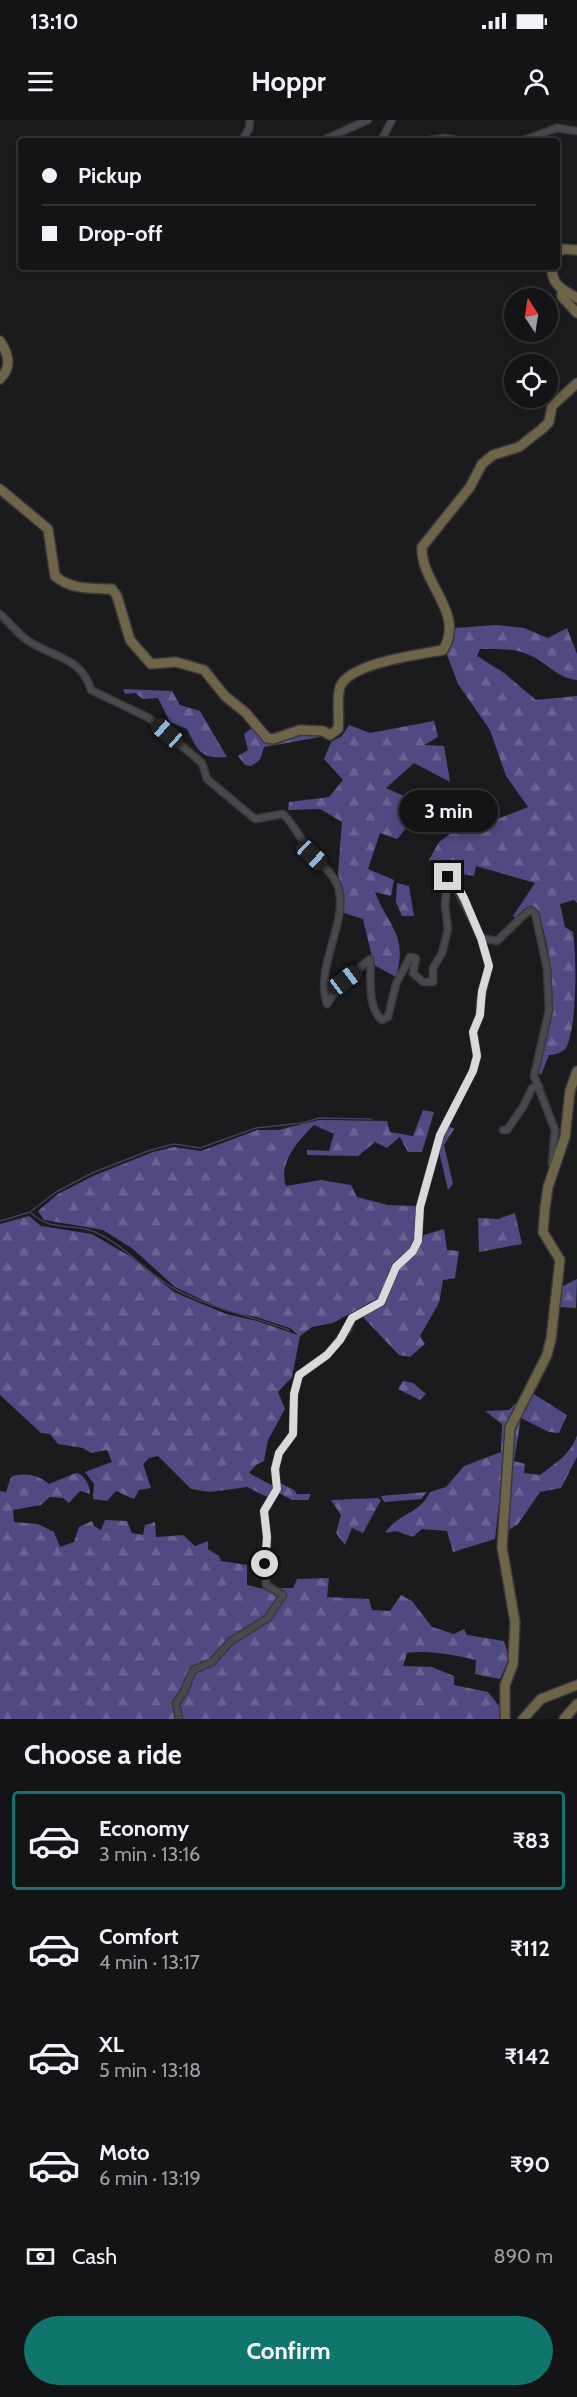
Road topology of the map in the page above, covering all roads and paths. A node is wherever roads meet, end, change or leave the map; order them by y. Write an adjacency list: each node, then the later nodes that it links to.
1 (250, 120): 5 (street)
2 (368, 120): 6 (street)
3 (392, 120): 7 (street)
4 (577, 131): 8 (street)
5 (243, 138)
6 (328, 138)
7 (383, 138)
8 (530, 138)
9 (577, 250): 10 (street)
10 (560, 251)
11 (552, 270): 12 (street)
12 (562, 290): 13 (street); 14 (street)
13 (577, 298)
14 (577, 313)
15 (0, 341): 16 (street)
16 (0, 379)
17 (577, 383): 18 (street)
18 (0, 489)
19 (0, 614): 20 (street)
20 (481, 938): 22 (street); 27 (street)
21 (577, 1073): 24 (street)
22 (538, 1086): 23 (street); 24 (street)
23 (503, 1130)
24 (551, 1176): 28 (street)
25 (577, 1685): 29 (street)
26 (577, 1704): 30 (street)
27 (179, 1719)
28 (505, 1719)
29 (523, 1719)
30 (564, 1719)

